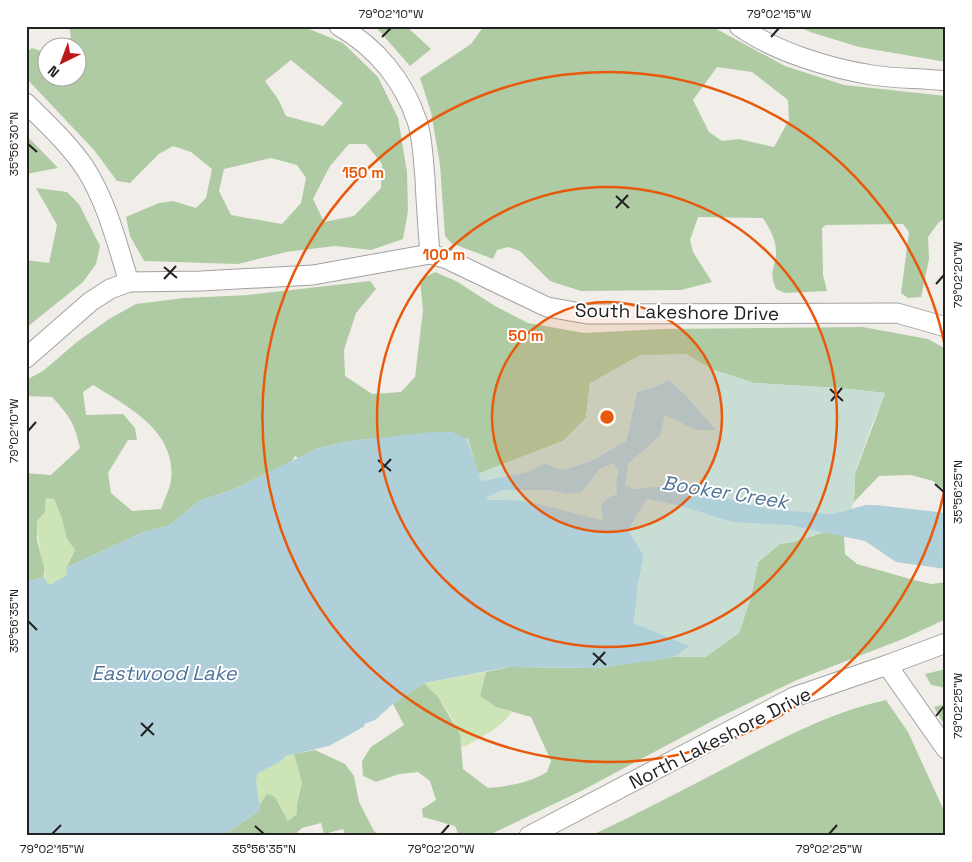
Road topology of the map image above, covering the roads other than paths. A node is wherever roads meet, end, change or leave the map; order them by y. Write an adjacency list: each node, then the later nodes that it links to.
1 (339, 26): 5 (street)
2 (739, 26): 3 (street)
3 (946, 81)
4 (26, 103): 6 (street)
5 (430, 254): 6 (street, South Lakeshore Drive); 7 (street, South Lakeshore Drive)
6 (128, 282): 8 (street, South Lakeshore Drive)
7 (946, 327)
8 (26, 358)
9 (946, 643): 10 (street, North Lakeshore Drive)
10 (887, 665): 11 (street); 12 (street, North Lakeshore Drive)
11 (946, 749)
12 (529, 836)

